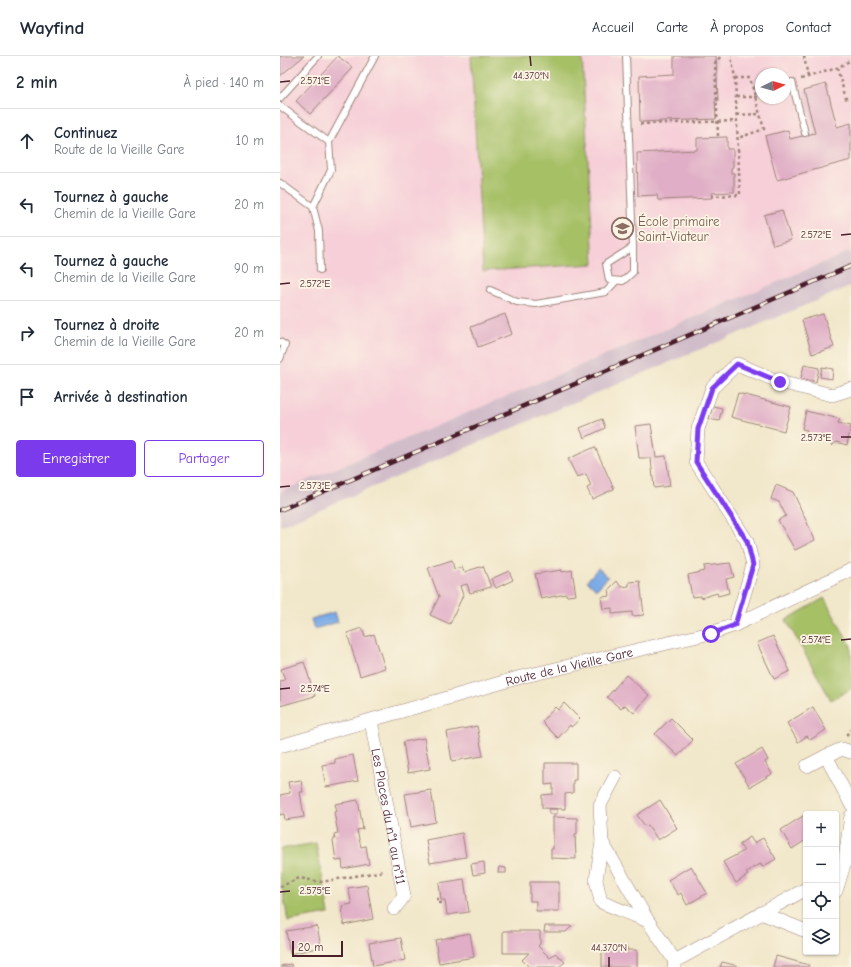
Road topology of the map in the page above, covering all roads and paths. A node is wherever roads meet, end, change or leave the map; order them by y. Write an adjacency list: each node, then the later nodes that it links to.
1 (318, 56): 14 (lane)
2 (375, 56): 26 (lane)
3 (626, 56): 30 (lane)
4 (721, 56): 21 (path)
5 (731, 56): 10 (path)
6 (804, 56): 9 (path)
7 (851, 60): 8 (path)
8 (837, 68): 9 (path); 15 (path)
9 (808, 77): 11 (path)
10 (735, 78): 12 (path); 13 (path)
11 (792, 82): 23 (lane)
12 (736, 97): 13 (path); 19 (path)
13 (755, 97)
14 (280, 98)
15 (846, 102)
16 (757, 104): 18 (path)
17 (280, 106): 26 (lane)
18 (759, 114): 19 (path); 25 (path)
19 (737, 115): 20 (path)
20 (737, 121): 21 (path); 25 (path)
21 (717, 122): 22 (path); 24 (path)
22 (640, 124)
23 (805, 133)
24 (718, 136)
25 (738, 138): 28 (path)
26 (329, 142): 29 (lane)
27 (280, 183): 29 (lane)
28 (711, 196)
29 (313, 207): 31 (lane)
30 (632, 247): 32 (lane); 32 (lane)
31 (320, 270)
32 (616, 281): 33 (lane)
33 (490, 290)
34 (280, 342): 35 (lane)
35 (280, 359)
36 (851, 389): 38 (street)
37 (851, 570): 38 (street, Route de la Vieille Gare)
38 (735, 625): 39 (street, Route de la Vieille Gare)
39 (371, 721): 40 (street, Route de la Vieille Gare); 49 (street, Les Places du n°1 au n°11)
40 (280, 746)
41 (851, 752): 42 (street)
42 (826, 756): 43 (street); 45 (street)
43 (807, 766)
44 (615, 777): 47 (street)
45 (851, 804)
46 (851, 816): 48 (street)
47 (602, 842): 57 (street); 57 (street)
48 (840, 867): 50 (street)
49 (399, 869): 51 (path); 55 (street, Les Places du n°1 au n°11)
50 (837, 883)
51 (280, 887)
52 (803, 891): 56 (street)
53 (436, 899): 54 (path)
54 (443, 900)
55 (394, 909)
56 (761, 913): 58 (street); 59 (street)
57 (648, 922): 59 (street)
58 (803, 929)
59 (675, 964)

